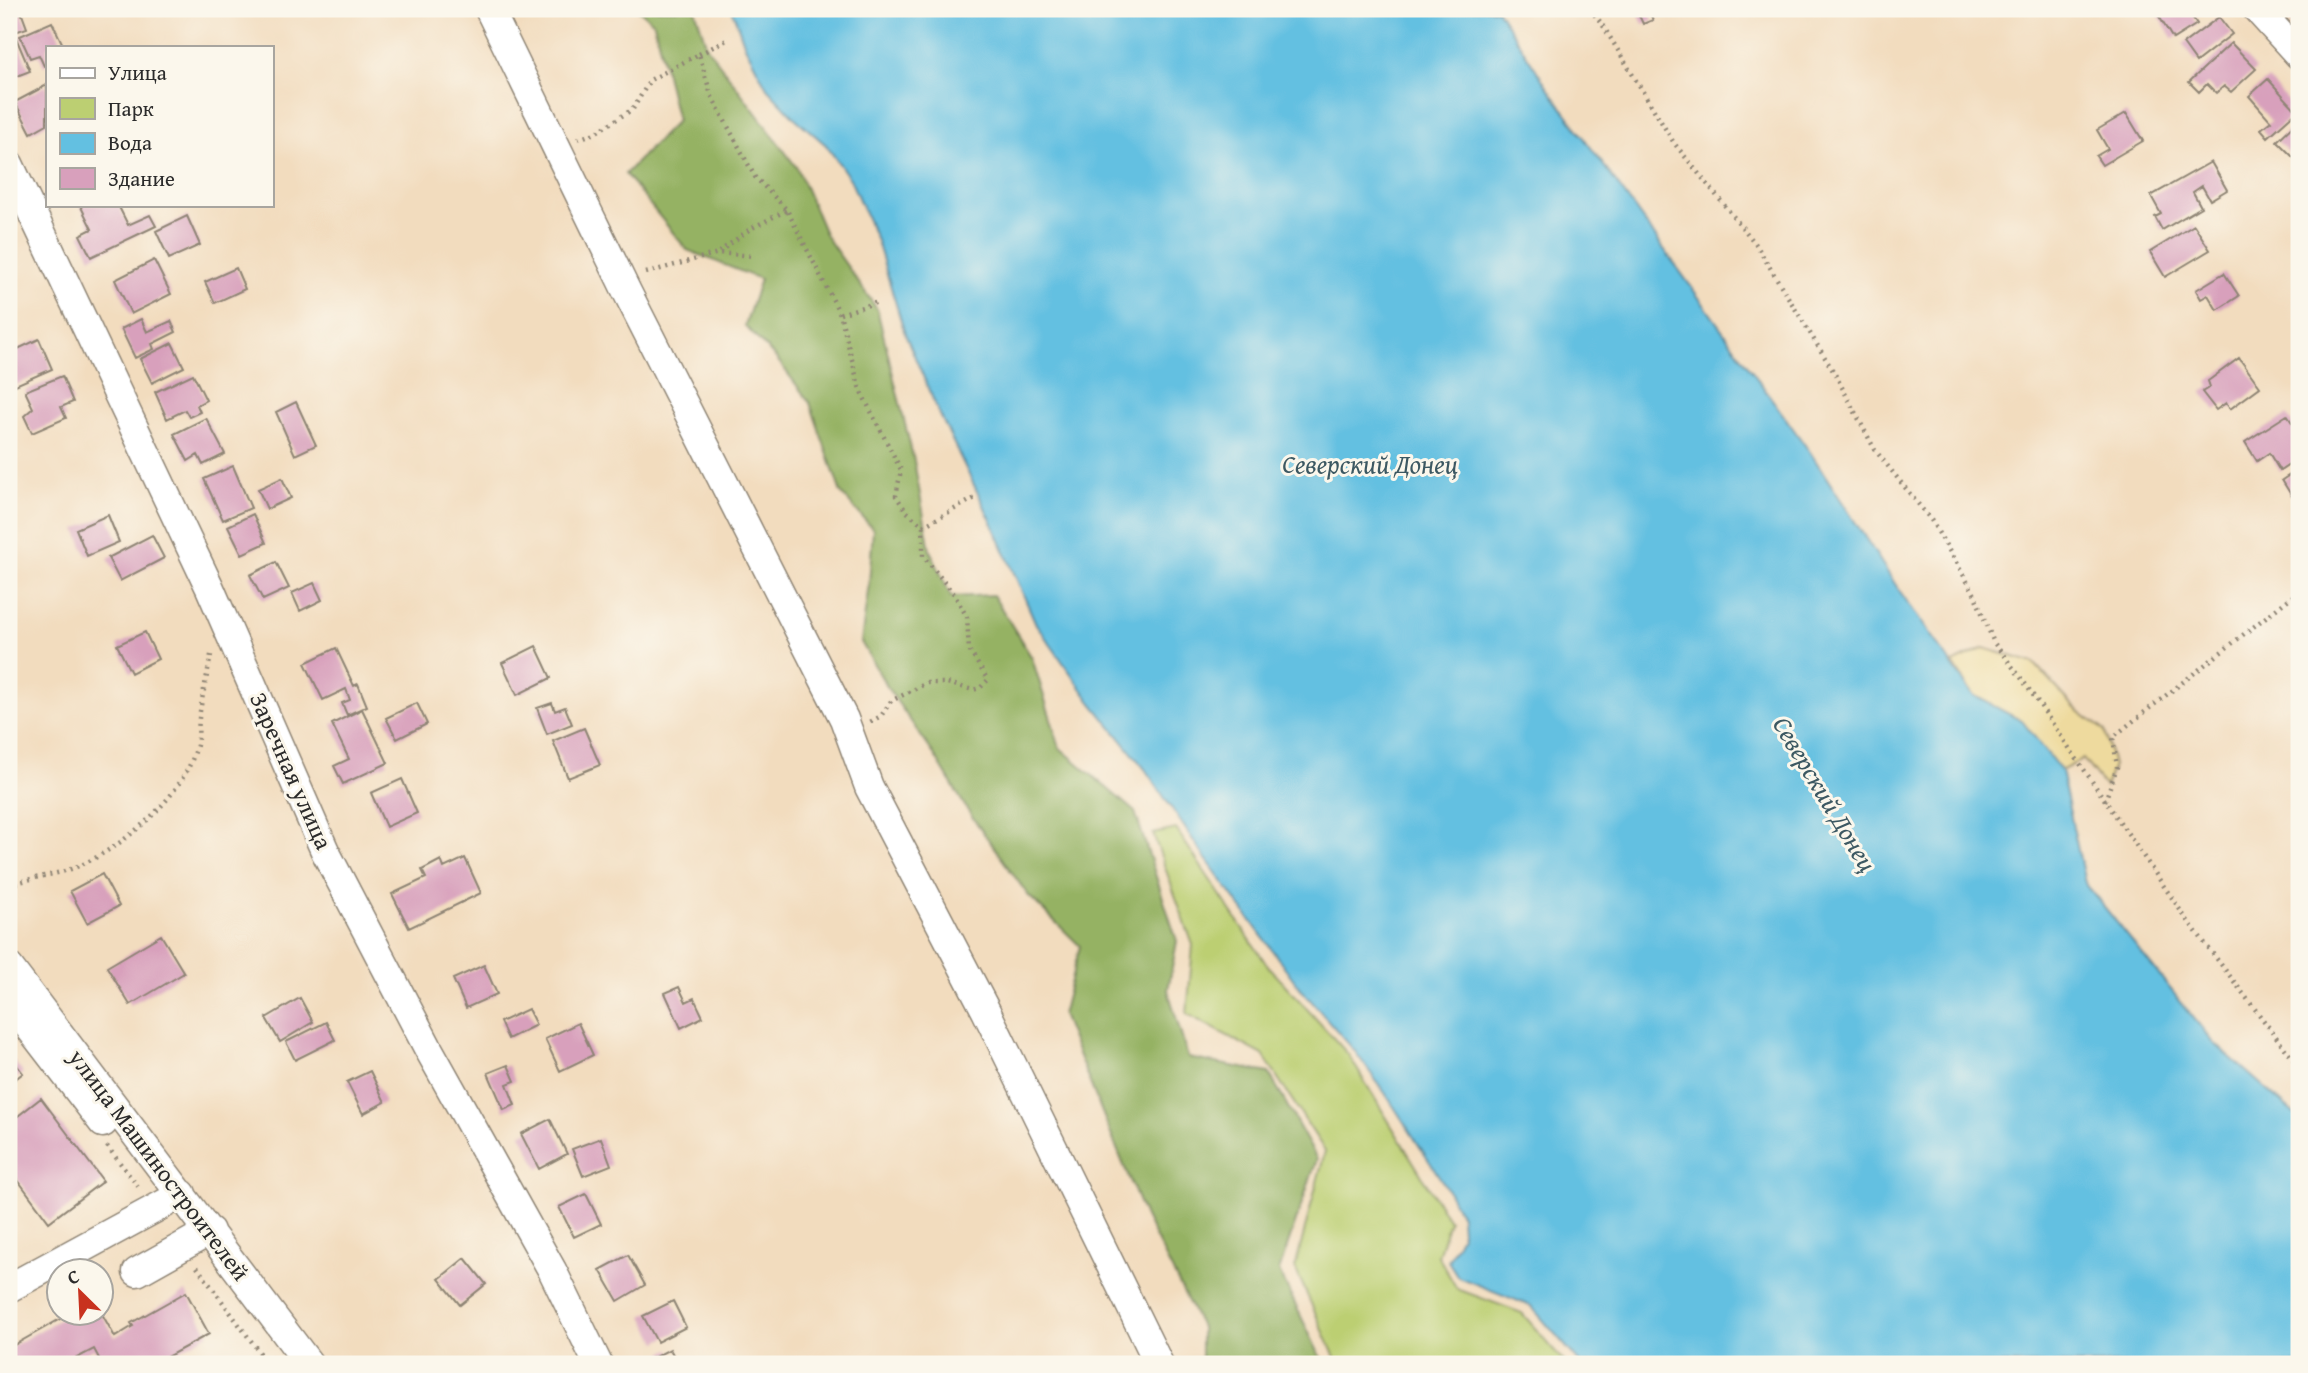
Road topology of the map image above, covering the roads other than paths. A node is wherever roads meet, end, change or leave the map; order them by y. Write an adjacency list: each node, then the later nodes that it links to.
1 (489, 9): 12 (street)
2 (2257, 9): 3 (street)
3 (2299, 55)
4 (9, 164): 11 (street, Заречная улица)
5 (12, 987): 6 (street, улица Машиностроителей)
6 (181, 1194): 7 (street, улица Машиностроителей); 9 (street)
7 (210, 1231): 8 (street); 10 (street, улица Машиностроителей)
8 (137, 1272)
9 (9, 1288)
10 (309, 1364)
11 (598, 1364)
12 (1159, 1364)

